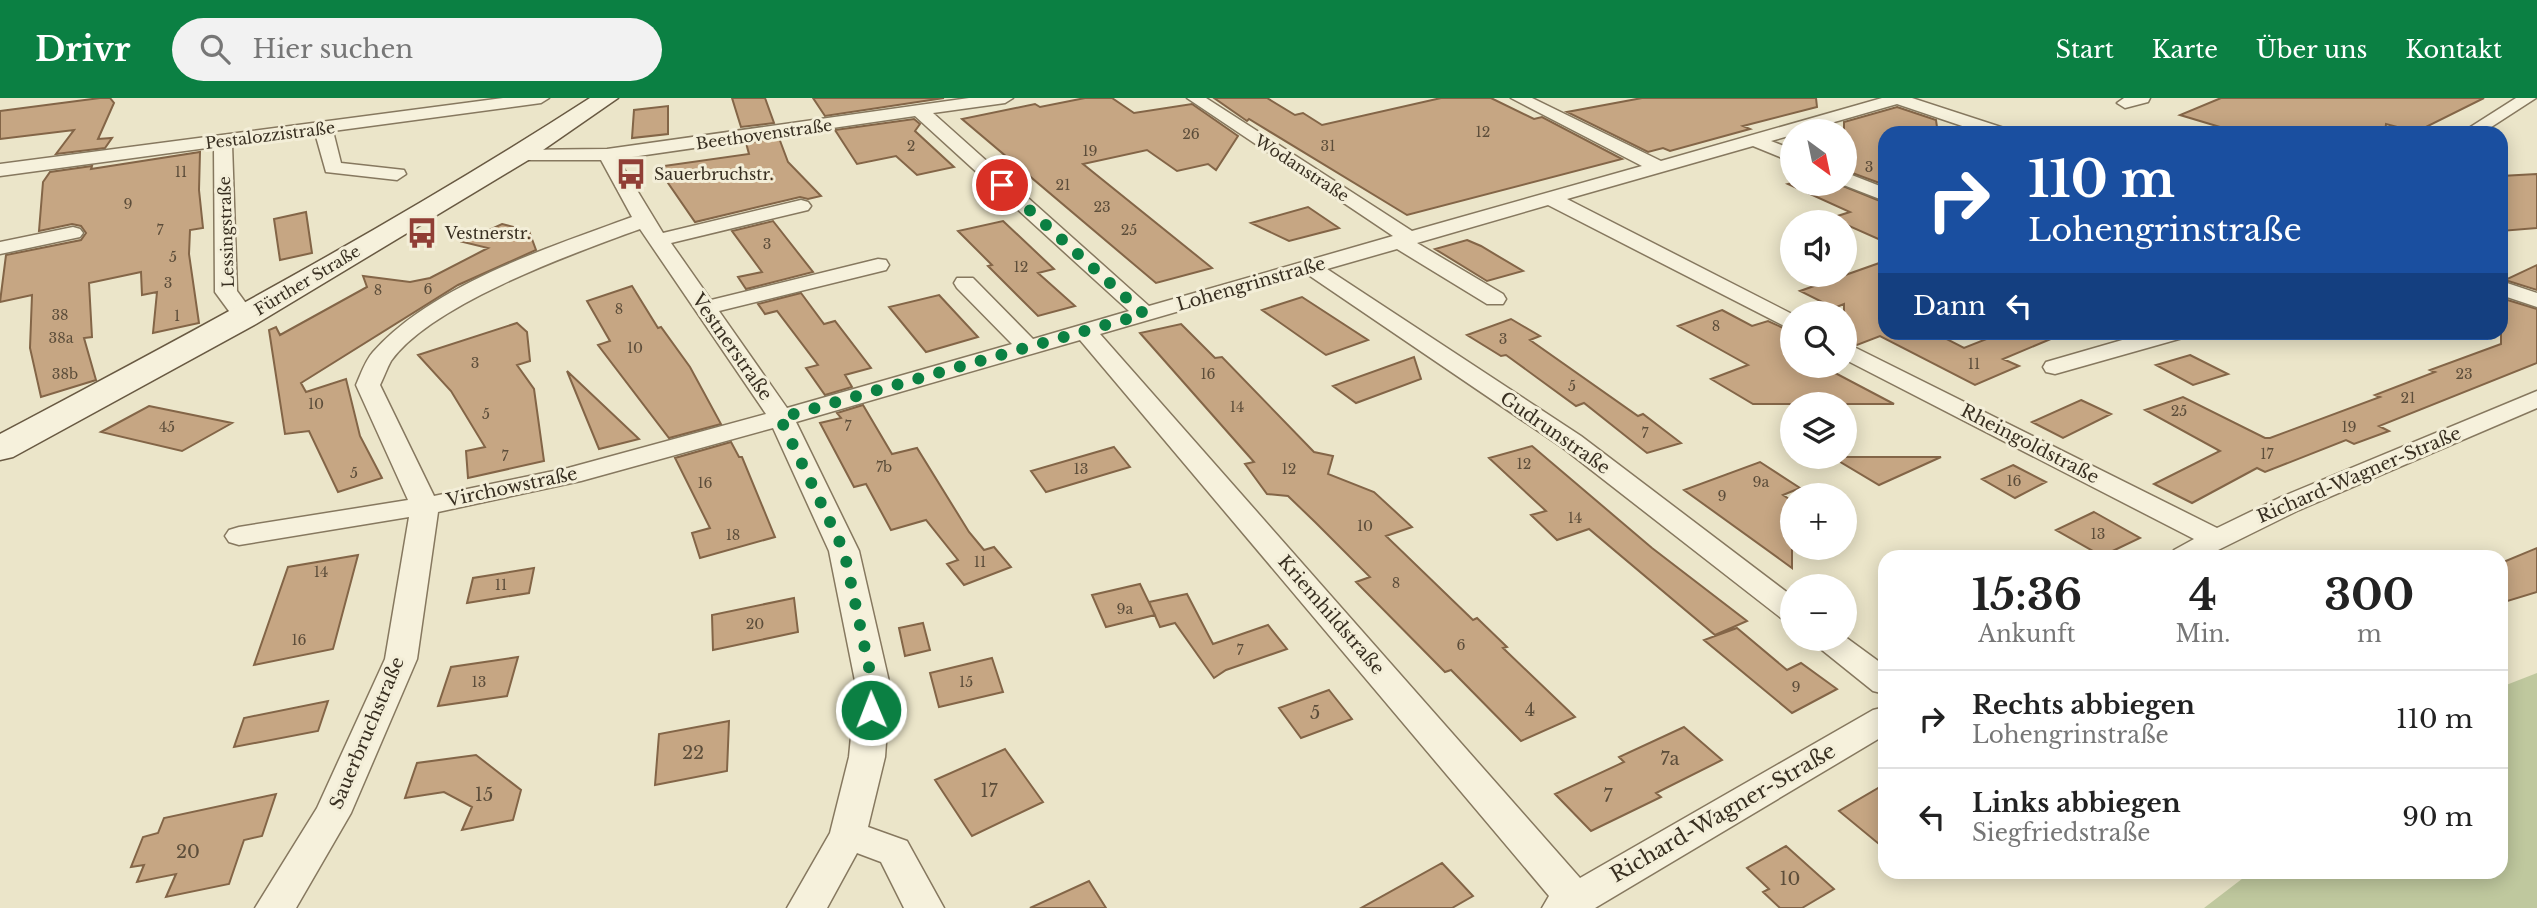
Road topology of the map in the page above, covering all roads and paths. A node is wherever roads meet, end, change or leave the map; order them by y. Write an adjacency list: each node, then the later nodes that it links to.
1 (541, 98): 11 (street, Pestalozzistraße)
2 (606, 98): 15 (main road, Fürther Straße)
3 (1005, 98): 8 (street, Beethovenstraße)
4 (1195, 98): 27 (street, Wodanstraße)
5 (1519, 98): 17 (street)
6 (1896, 98): 9 (street); 12 (street, Lohengrinstraße)
7 (2528, 98): 10 (street)
8 (920, 111): 16 (street, Beethovenstraße); 36 (street)
9 (1980, 126)
10 (2482, 126)
11 (323, 128): 13 (street, Pestalozzistraße); 19 (street)
12 (1754, 140): 14 (street); 17 (street, Lohengrinstraße)
13 (223, 141): 18 (street, Pestalozzistraße); 37 (street, Lessingstraße)
14 (1780, 151)
15 (521, 154): 16 (street, Beethovenstraße); 37 (main road, Fürther Straße)
16 (607, 155): 24 (street, Vestnerstraße)
17 (1659, 167): 22 (street, Lohengrinstraße)
18 (0, 170)
19 (397, 174)
20 (1857, 183): 21 (street)
21 (1878, 192)
22 (1549, 198): 27 (street, Lohengrinstraße); 38 (street)
23 (802, 206): 26 (street)
24 (644, 220): 26 (street, Vestnerstraße); 47 (street)
25 (73, 233): 28 (street)
26 (658, 240): 35 (street, Vestnerstraße)
27 (1404, 240): 30 (street, Lohengrinstraße); 33 (street)
28 (0, 248)
29 (878, 265): 35 (street)
30 (1310, 267): 36 (street, Lohengrinstraße); 51 (street, Gudrunstraße)
31 (965, 283): 41 (street)
32 (2508, 290): 34 (street)
33 (1495, 299)
34 (2537, 300)
35 (705, 308): 45 (street, Vestnerstraße)
36 (1144, 314): 39 (street, Lohengrinstraße)
37 (245, 317): 46 (main road, Fürther Straße)
38 (1780, 317)
39 (1085, 331): 41 (street, Lohengrinstraße); 56 (street, Kriemhildstraße)
40 (2150, 340): 43 (street)
41 (1028, 347): 45 (street, Lohengrinstraße)
42 (1857, 356): 49 (street, Rheingoldstraße)
43 (2055, 366)
44 (2537, 399): 49 (street, Richard-Wagner-Straße)
45 (780, 418): 47 (street, Virchowstraße); 55 (street, Vestnerstraße)
46 (0, 449)
47 (425, 506): 48 (street, Virchowstraße); 57 (street, Sauerbruchstraße)
48 (239, 536)
49 (2216, 539): 50 (street, Richard-Wagner-Straße)
50 (2195, 550)
51 (1780, 602)
52 (1844, 651): 53 (street)
53 (1878, 677)
54 (1878, 723): 56 (street, Richard-Wagner-Straße)
55 (848, 835): 58 (street, Vestnerstraße); 59 (street)
56 (1568, 904)
57 (275, 908)
58 (807, 908)
59 (924, 908)

